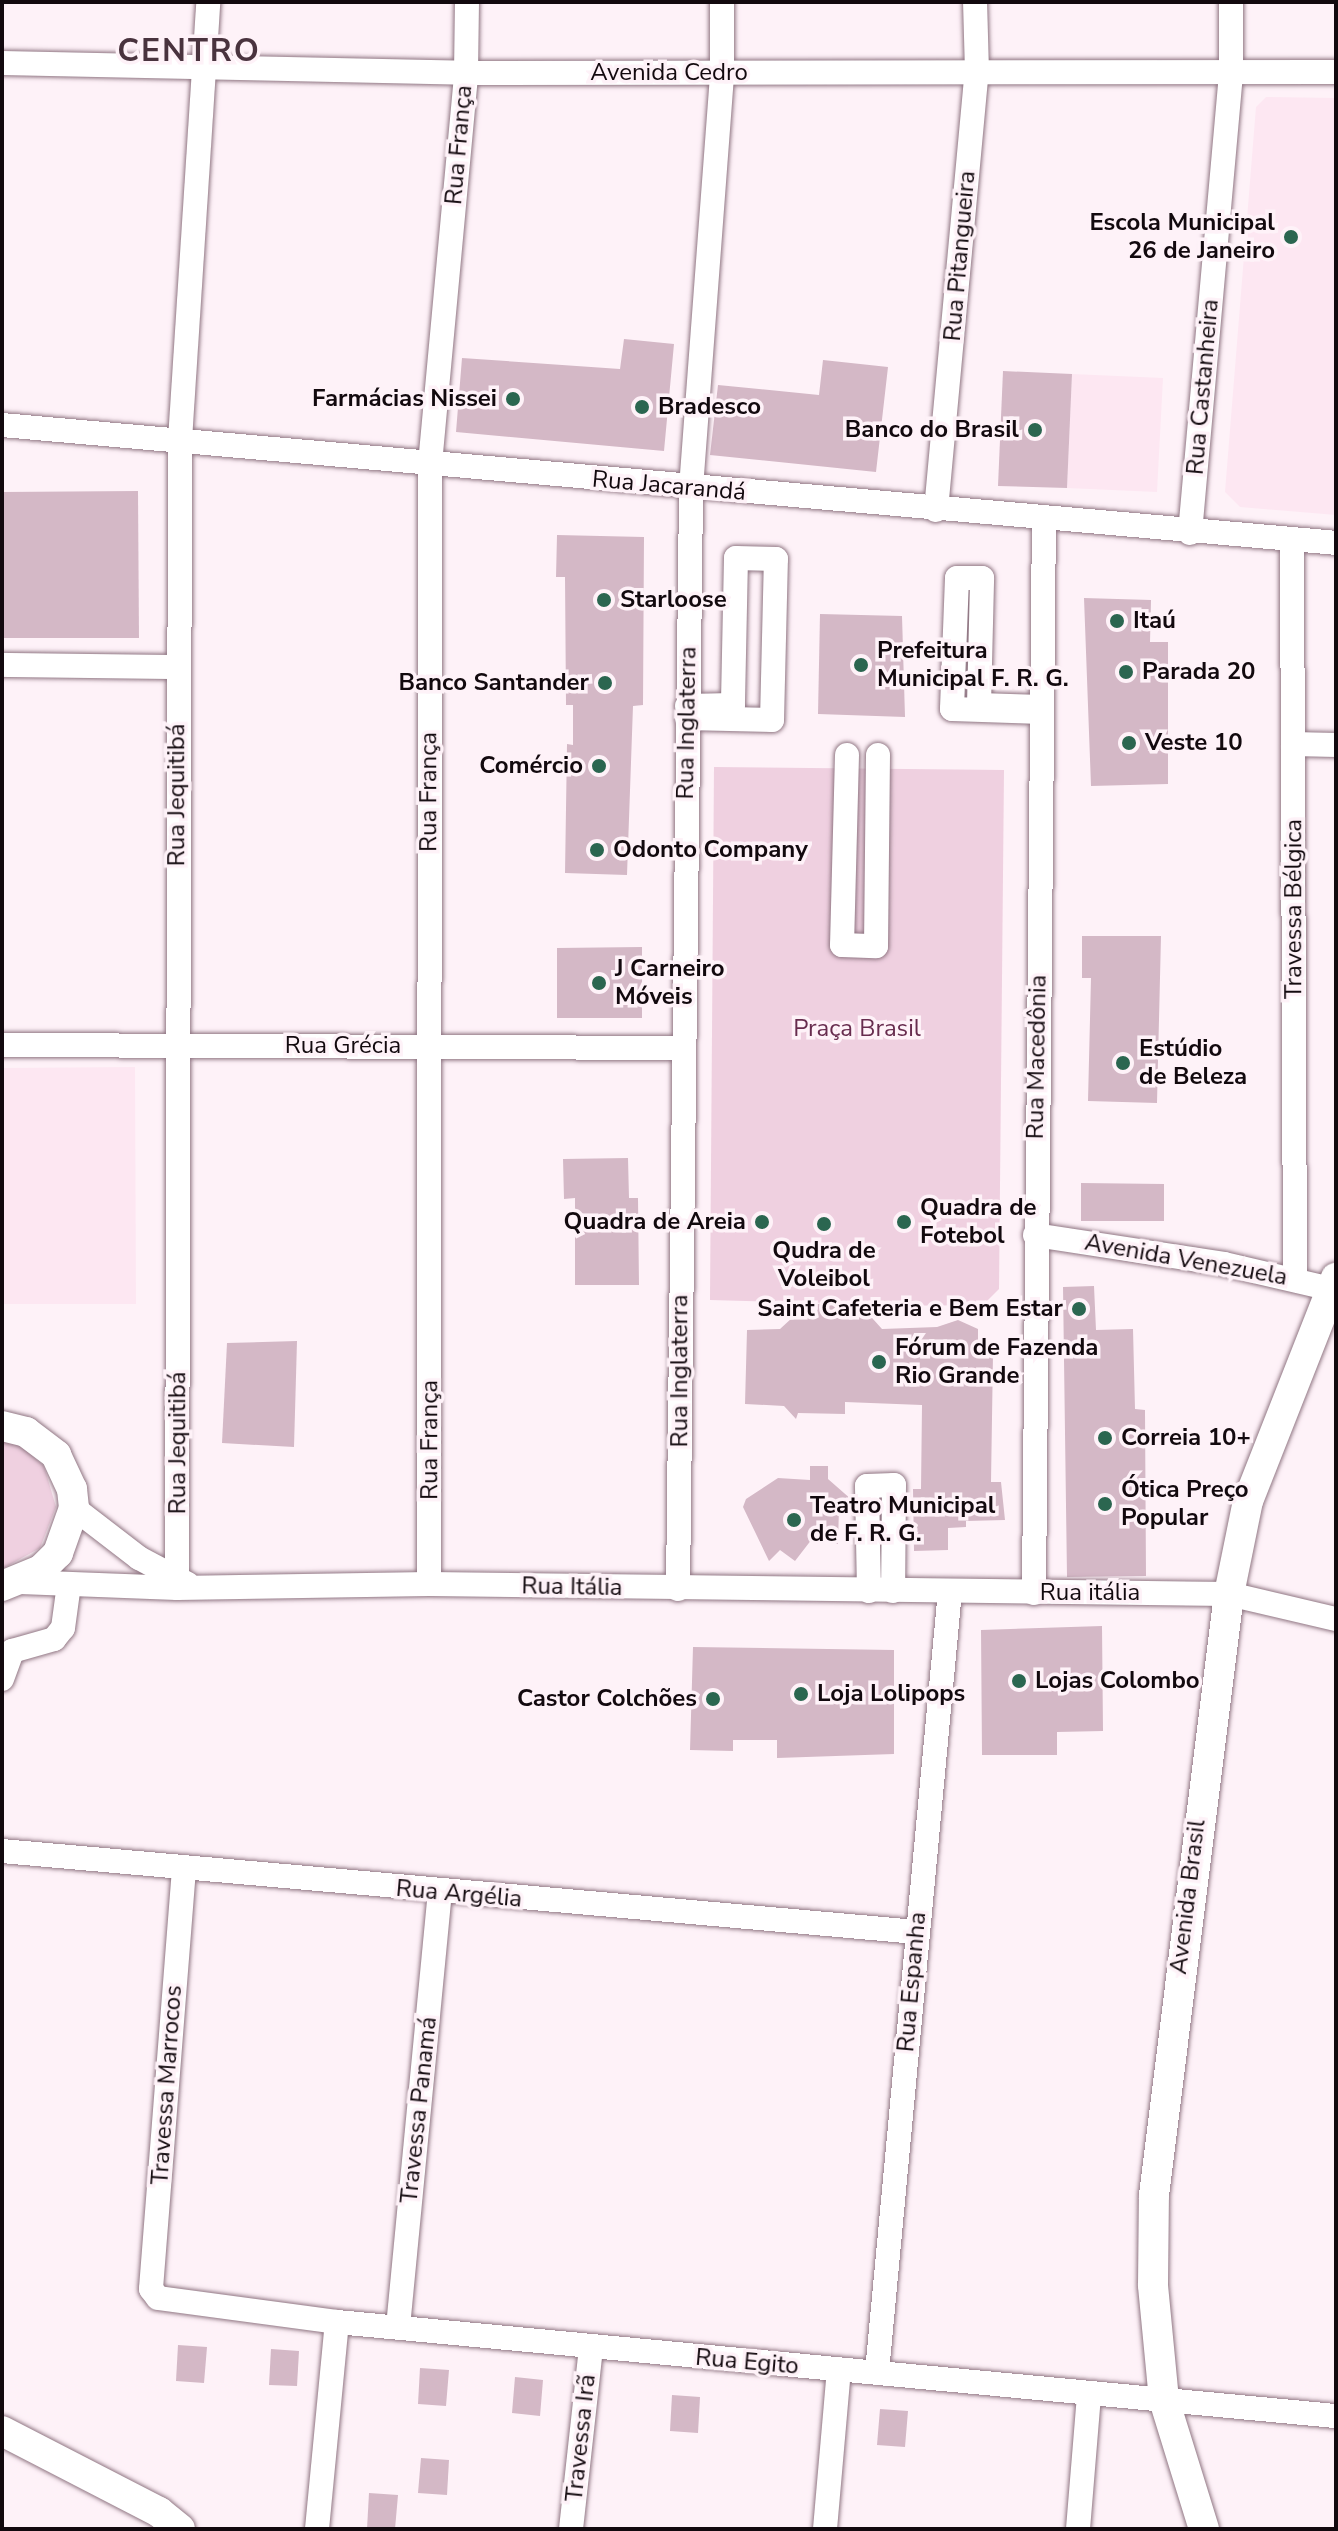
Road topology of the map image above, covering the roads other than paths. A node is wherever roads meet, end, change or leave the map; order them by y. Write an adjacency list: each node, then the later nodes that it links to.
1 (208, 2): 7 (street, Rua Jequitibá)
2 (467, 2): 10 (street, Rua França)
3 (722, 2): 11 (street, Rua Inglaterra)
4 (975, 2): 8 (street, Rua Pitangueira)
5 (1231, 2): 12 (street, Rua Castanheira)
6 (2, 63): 7 (street, Avenida Cedro)
7 (206, 67): 10 (street, Avenida Cedro); 14 (street, Rua Jequitibá)
8 (977, 72): 11 (street, Avenida Cedro); 12 (street, Avenida Cedro); 17 (street, Rua Pitangueira)
9 (1336, 72): 12 (street, Avenida Cedro)
10 (466, 73): 11 (street, Avenida Cedro); 15 (street, Rua França)
11 (722, 73): 16 (street, Rua Inglaterra)
12 (1231, 74): 19 (street, Rua Castanheira)
13 (2, 425): 14 (street, Rua Jacarandá)
14 (180, 440): 15 (street, Rua Jacarandá); 23 (street, Rua Jequitibá)
15 (430, 464): 16 (street, Rua Jacarandá); 32 (street, Rua França)
16 (691, 488): 17 (street, Rua Jacarandá); 25 (street, Rua Inglaterra)
17 (936, 510): 18 (street, Rua Jacarandá)
18 (1044, 520): 19 (street, Rua Jacarandá); 24 (street, Rua Macedônia)
19 (1190, 533): 20 (street, Rua Jacarandá)
20 (1292, 540): 21 (street, Rua Jacarandá); 26 (street, Travessa Bélgica)
21 (1336, 543)
22 (2, 665): 23 (street)
23 (178, 667): 31 (street, Rua Jequitibá)
24 (1042, 710): 24 (street); 34 (street, Rua Macedônia)
25 (687, 712): 25 (street); 33 (street, Rua Inglaterra)
26 (1293, 744): 27 (street); 35 (street, Travessa Bélgica)
27 (1336, 745)
28 (847, 755): 29 (street)
29 (878, 755)
30 (2, 1045): 31 (street, Rua Grécia)
31 (176, 1046): 32 (street, Rua Grécia); 41 (street, Rua Jequitibá)
32 (428, 1046): 33 (street, Rua Grécia); 42 (street, Rua França)
33 (683, 1048): 43 (street, Rua Inglaterra)
34 (1035, 1235): 35 (street, Avenida Venezuela); 45 (street, Rua Macedônia)
35 (1295, 1278): 36 (street, Avenida Venezuela)
36 (1334, 1285): 46 (main road, Avenida Brasil)
37 (4, 1424): 38 (main road)
38 (74, 1508): 39 (main road); 41 (street, Rua Itália)
39 (11, 1584): 40 (street, Rua Itália)
40 (69, 1584): 41 (street, Rua Itália); 48 (street)
41 (183, 1584): 42 (street, Rua Itália)
42 (429, 1584): 43 (street, Rua Itália)
43 (678, 1589): 44 (street, Rua Itália)
44 (950, 1591): 45 (street, Rua itália); 53 (street, Rua Espanha)
45 (1034, 1593): 46 (street, Rua itália)
46 (1229, 1594): 47 (street, Rua itália); 61 (main road, Avenida Brasil)
47 (1336, 1619)
48 (7, 1652): 49 (street)
49 (2, 1679)
50 (2, 1851): 51 (street, Rua Argélia)
51 (184, 1869): 52 (street, Rua Argélia); 54 (street, Travessa Marrocos)
52 (440, 1893): 53 (street, Rua Argélia); 56 (street, Travessa Panamá)
53 (917, 1932): 59 (street, Rua Espanha)
54 (158, 2298): 55 (street, Rua Egito)
55 (337, 2322): 56 (street, Rua Egito); 65 (street)
56 (398, 2327): 57 (street, Rua Egito)
57 (591, 2347): 58 (street, Rua Egito); 66 (street, Travessa Irã)
58 (839, 2370): 59 (street, Rua Egito); 67 (street)
59 (877, 2372): 60 (street, Rua Egito)
60 (1089, 2394): 61 (street, Rua Egito); 68 (street)
61 (1164, 2400): 62 (street, Rua Egito); 69 (main road, Avenida Brasil)
62 (1336, 2416)
63 (2, 2431): 64 (main road)
64 (180, 2529)
65 (317, 2529)
66 (571, 2529)
67 (825, 2529)
68 (1078, 2529)
69 (1204, 2529)

